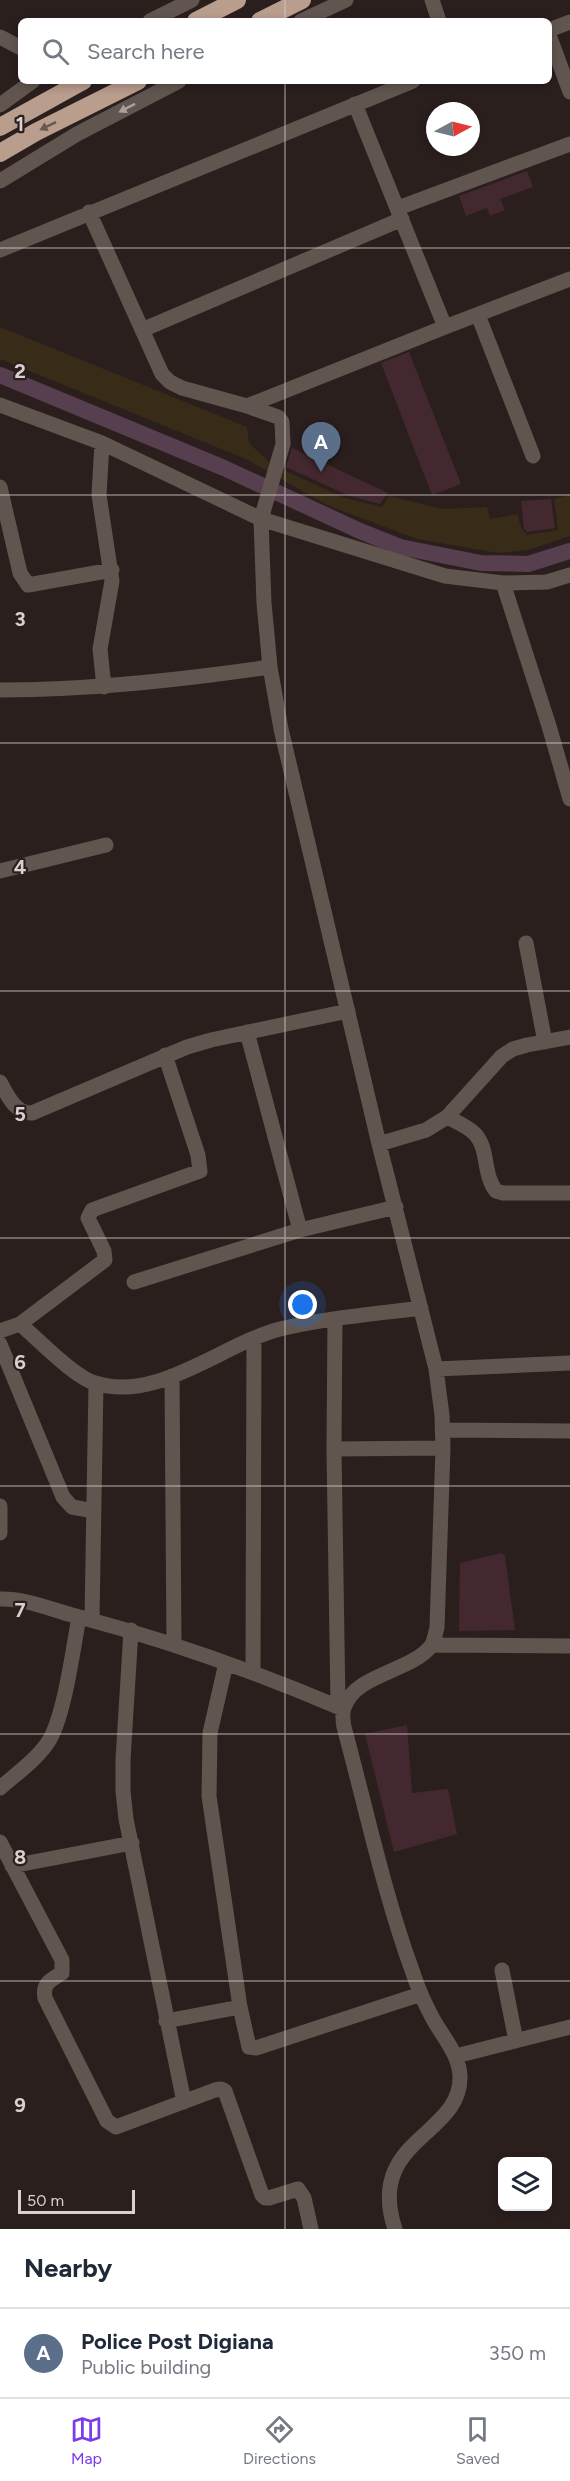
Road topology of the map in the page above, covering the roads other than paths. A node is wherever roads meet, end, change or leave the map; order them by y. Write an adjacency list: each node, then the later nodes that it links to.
1 (192, 0): 6 (street)
2 (237, 0): 7 (highway)
3 (302, 0): 8 (highway)
4 (345, 0): 9 (street)
5 (432, 0): 10 (street)
6 (156, 18)
7 (202, 18)
8 (266, 18)
9 (307, 18)
10 (438, 18)
11 (570, 22): 12 (street)
12 (552, 29)
13 (0, 37): 15 (street)
14 (552, 43): 21 (street)
15 (18, 46)
16 (29, 84): 23 (street)
17 (78, 84): 24 (highway)
18 (132, 84): 26 (highway, one-way to 26)
19 (173, 84): 27 (street, one-way to 27)
20 (405, 84): 22 (street)
21 (570, 92)
22 (355, 104): 28 (street); 29 (street)
23 (0, 105)
24 (0, 127)
25 (570, 144): 29 (street)
26 (0, 153)
27 (0, 182)
28 (89, 212): 30 (street); 34 (street)
29 (400, 214): 33 (street); 34 (street)
30 (0, 250)
31 (570, 279): 32 (street)
32 (478, 315): 33 (street); 38 (street)
33 (445, 327): 36 (street)
34 (142, 330): 36 (street)
35 (0, 405): 37 (street)
36 (247, 406): 41 (street)
37 (102, 443): 41 (street); 42 (street)
38 (533, 456)
39 (0, 487): 40 (street)
40 (3, 512): 42 (street)
41 (261, 519): 44 (street); 45 (street)
42 (112, 570): 46 (street)
43 (570, 575): 44 (street)
44 (503, 584): 48 (street)
45 (270, 667): 46 (street); 52 (street)
46 (104, 687): 47 (street)
47 (0, 690)
48 (570, 799)
49 (106, 845): 50 (street)
50 (0, 871)
51 (526, 943): 55 (street)
52 (348, 1011): 53 (street); 59 (street)
53 (247, 1032): 56 (street); 62 (street)
54 (570, 1036): 55 (street)
55 (545, 1042): 58 (street)
56 (165, 1055): 57 (street); 66 (street)
57 (0, 1082)
58 (447, 1117): 59 (street); 60 (street)
59 (378, 1144): 61 (street)
60 (570, 1193)
61 (396, 1207): 62 (street); 64 (street)
62 (300, 1230): 63 (street)
63 (134, 1282)
64 (420, 1308): 65 (street); 71 (street)
65 (335, 1319): 68 (street); 77 (street)
66 (20, 1324): 67 (street); 73 (street)
67 (0, 1331)
68 (254, 1338): 72 (street); 88 (street)
69 (0, 1344): 79 (street)
70 (570, 1364): 71 (street)
71 (436, 1370): 74 (street)
72 (172, 1376): 73 (street); 84 (street)
73 (96, 1384): 79 (street)
74 (442, 1430): 75 (street); 76 (street)
75 (570, 1431)
76 (443, 1448): 77 (street); 85 (street)
77 (334, 1449): 89 (street)
78 (0, 1506): 80 (street)
79 (94, 1511): 82 (street)
80 (0, 1533)
81 (0, 1599): 82 (street)
82 (86, 1618): 83 (street); 90 (street)
83 (131, 1630): 84 (street); 92 (street)
84 (174, 1643): 87 (street)
85 (432, 1646): 86 (street); 89 (street)
86 (570, 1646)
87 (226, 1663): 88 (street); 96 (street)
88 (253, 1673): 89 (street)
89 (341, 1708): 95 (street)
90 (0, 1788)
91 (0, 1842): 93 (street)
92 (132, 1843): 93 (street); 97 (street)
93 (12, 1866): 101 (street)
94 (502, 1970): 99 (street)
95 (421, 1994): 96 (street); 100 (street)
96 (240, 2007): 97 (street)
97 (166, 2021): 101 (street)
98 (570, 2027): 99 (street)
99 (516, 2041): 100 (street)
100 (456, 2056): 103 (street)
101 (184, 2102): 102 (street)
102 (311, 2229)
103 (395, 2229)

